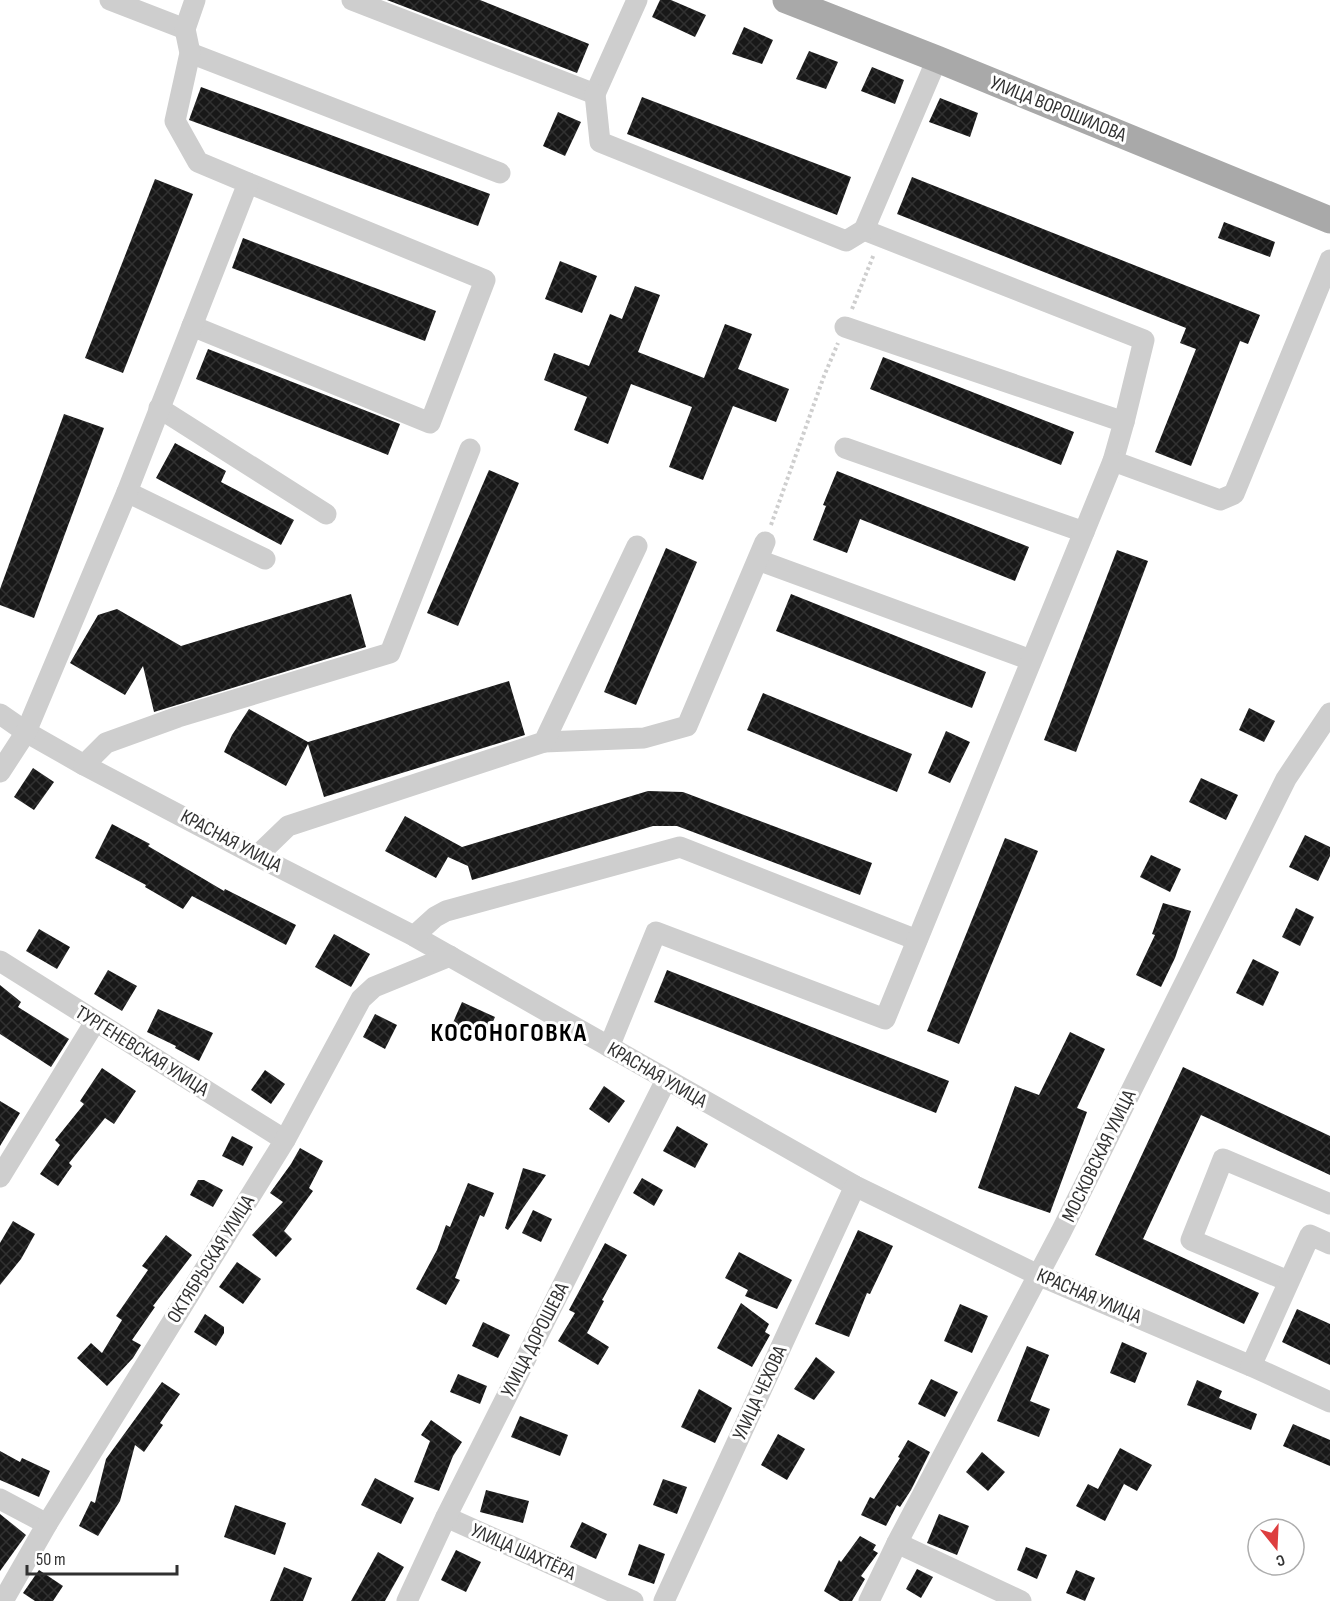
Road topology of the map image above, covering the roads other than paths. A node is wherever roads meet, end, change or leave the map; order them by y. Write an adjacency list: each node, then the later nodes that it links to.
1 (110, 0): 6 (street)
2 (195, 0): 6 (street)
3 (352, 0): 9 (street)
4 (638, 0): 9 (street)
5 (786, 0): 8 (main road, УЛИЦА ВОРОШИЛОВА)
6 (185, 29): 7 (street)
7 (189, 53): 10 (street); 11 (street)
8 (937, 59): 12 (main road, УЛИЦА ВОРОШИЛОВА); 13 (street)
9 (595, 94): 13 (street)
10 (500, 173)
11 (248, 183): 15 (street); 15 (street)
12 (1330, 220)
13 (872, 233): 18 (street)
14 (1330, 260): 21 (street)
15 (192, 326): 17 (street)
16 (842, 334): 18 (street)
17 (159, 408): 22 (street); 23 (street)
18 (1124, 422): 21 (street)
19 (845, 448): 24 (street)
20 (470, 449): 32 (street)
21 (1113, 461): 24 (street)
22 (127, 492): 26 (street); 30 (street)
23 (326, 514)
24 (1084, 532): 27 (street)
25 (637, 546): 31 (street)
26 (265, 559)
27 (1031, 660): 31 (street); 36 (street)
28 (1330, 713): 47 (street, МОСКОВСКАЯ УЛИЦА)
29 (0, 714): 30 (street, КРАСНАЯ УЛИЦА)
30 (26, 732): 32 (street, КРАСНАЯ УЛИЦА); 33 (street)
31 (544, 741): 34 (street)
32 (84, 765): 34 (street, КРАСНАЯ УЛИЦА)
33 (0, 772)
34 (257, 856): 35 (street, КРАСНАЯ УЛИЦА)
35 (414, 936): 36 (street); 37 (street, КРАСНАЯ УЛИЦА)
36 (917, 940): 40 (street)
37 (450, 956): 40 (street, КРАСНАЯ УЛИЦА); 42 (street, ОКТЯБРЬСКАЯ УЛИЦА)
38 (0, 961): 39 (street, ТУРГЕНЕВСКАЯ УЛИЦА)
39 (96, 1022): 42 (street, ТУРГЕНЕВСКАЯ УЛИЦА); 43 (street)
40 (609, 1047): 41 (street, КРАСНАЯ УЛИЦА)
41 (666, 1080): 44 (street, КРАСНАЯ УЛИЦА); 52 (street, УЛИЦА ДОРОШЕВА)
42 (285, 1140): 53 (street, ОКТЯБРЬСКАЯ УЛИЦА)
43 (0, 1177)
44 (855, 1186): 47 (street, КРАСНАЯ УЛИЦА); 58 (street, УЛИЦА ЧЕХОВА)
45 (1330, 1204): 48 (street)
46 (1330, 1244): 48 (street)
47 (1038, 1275): 49 (street, КРАСНАЯ УЛИЦА); 54 (street, МОСКОВСКАЯ УЛИЦА)
48 (1288, 1281): 49 (street)
49 (1251, 1366): 50 (street, КРАСНАЯ УЛИЦА)
50 (1330, 1402)
51 (0, 1499): 53 (street)
52 (446, 1517): 56 (street, УЛИЦА ДОРОШЕВА); 57 (street, УЛИЦА ШАХТЁРА)
53 (47, 1524): 55 (street, ОКТЯБРЬСКАЯ УЛИЦА)
54 (897, 1543): 59 (street, МОСКОВСКАЯ УЛИЦА); 60 (street)
55 (3, 1601)
56 (407, 1601)
57 (633, 1601)
58 (664, 1601)
59 (869, 1601)
60 (1021, 1601)

